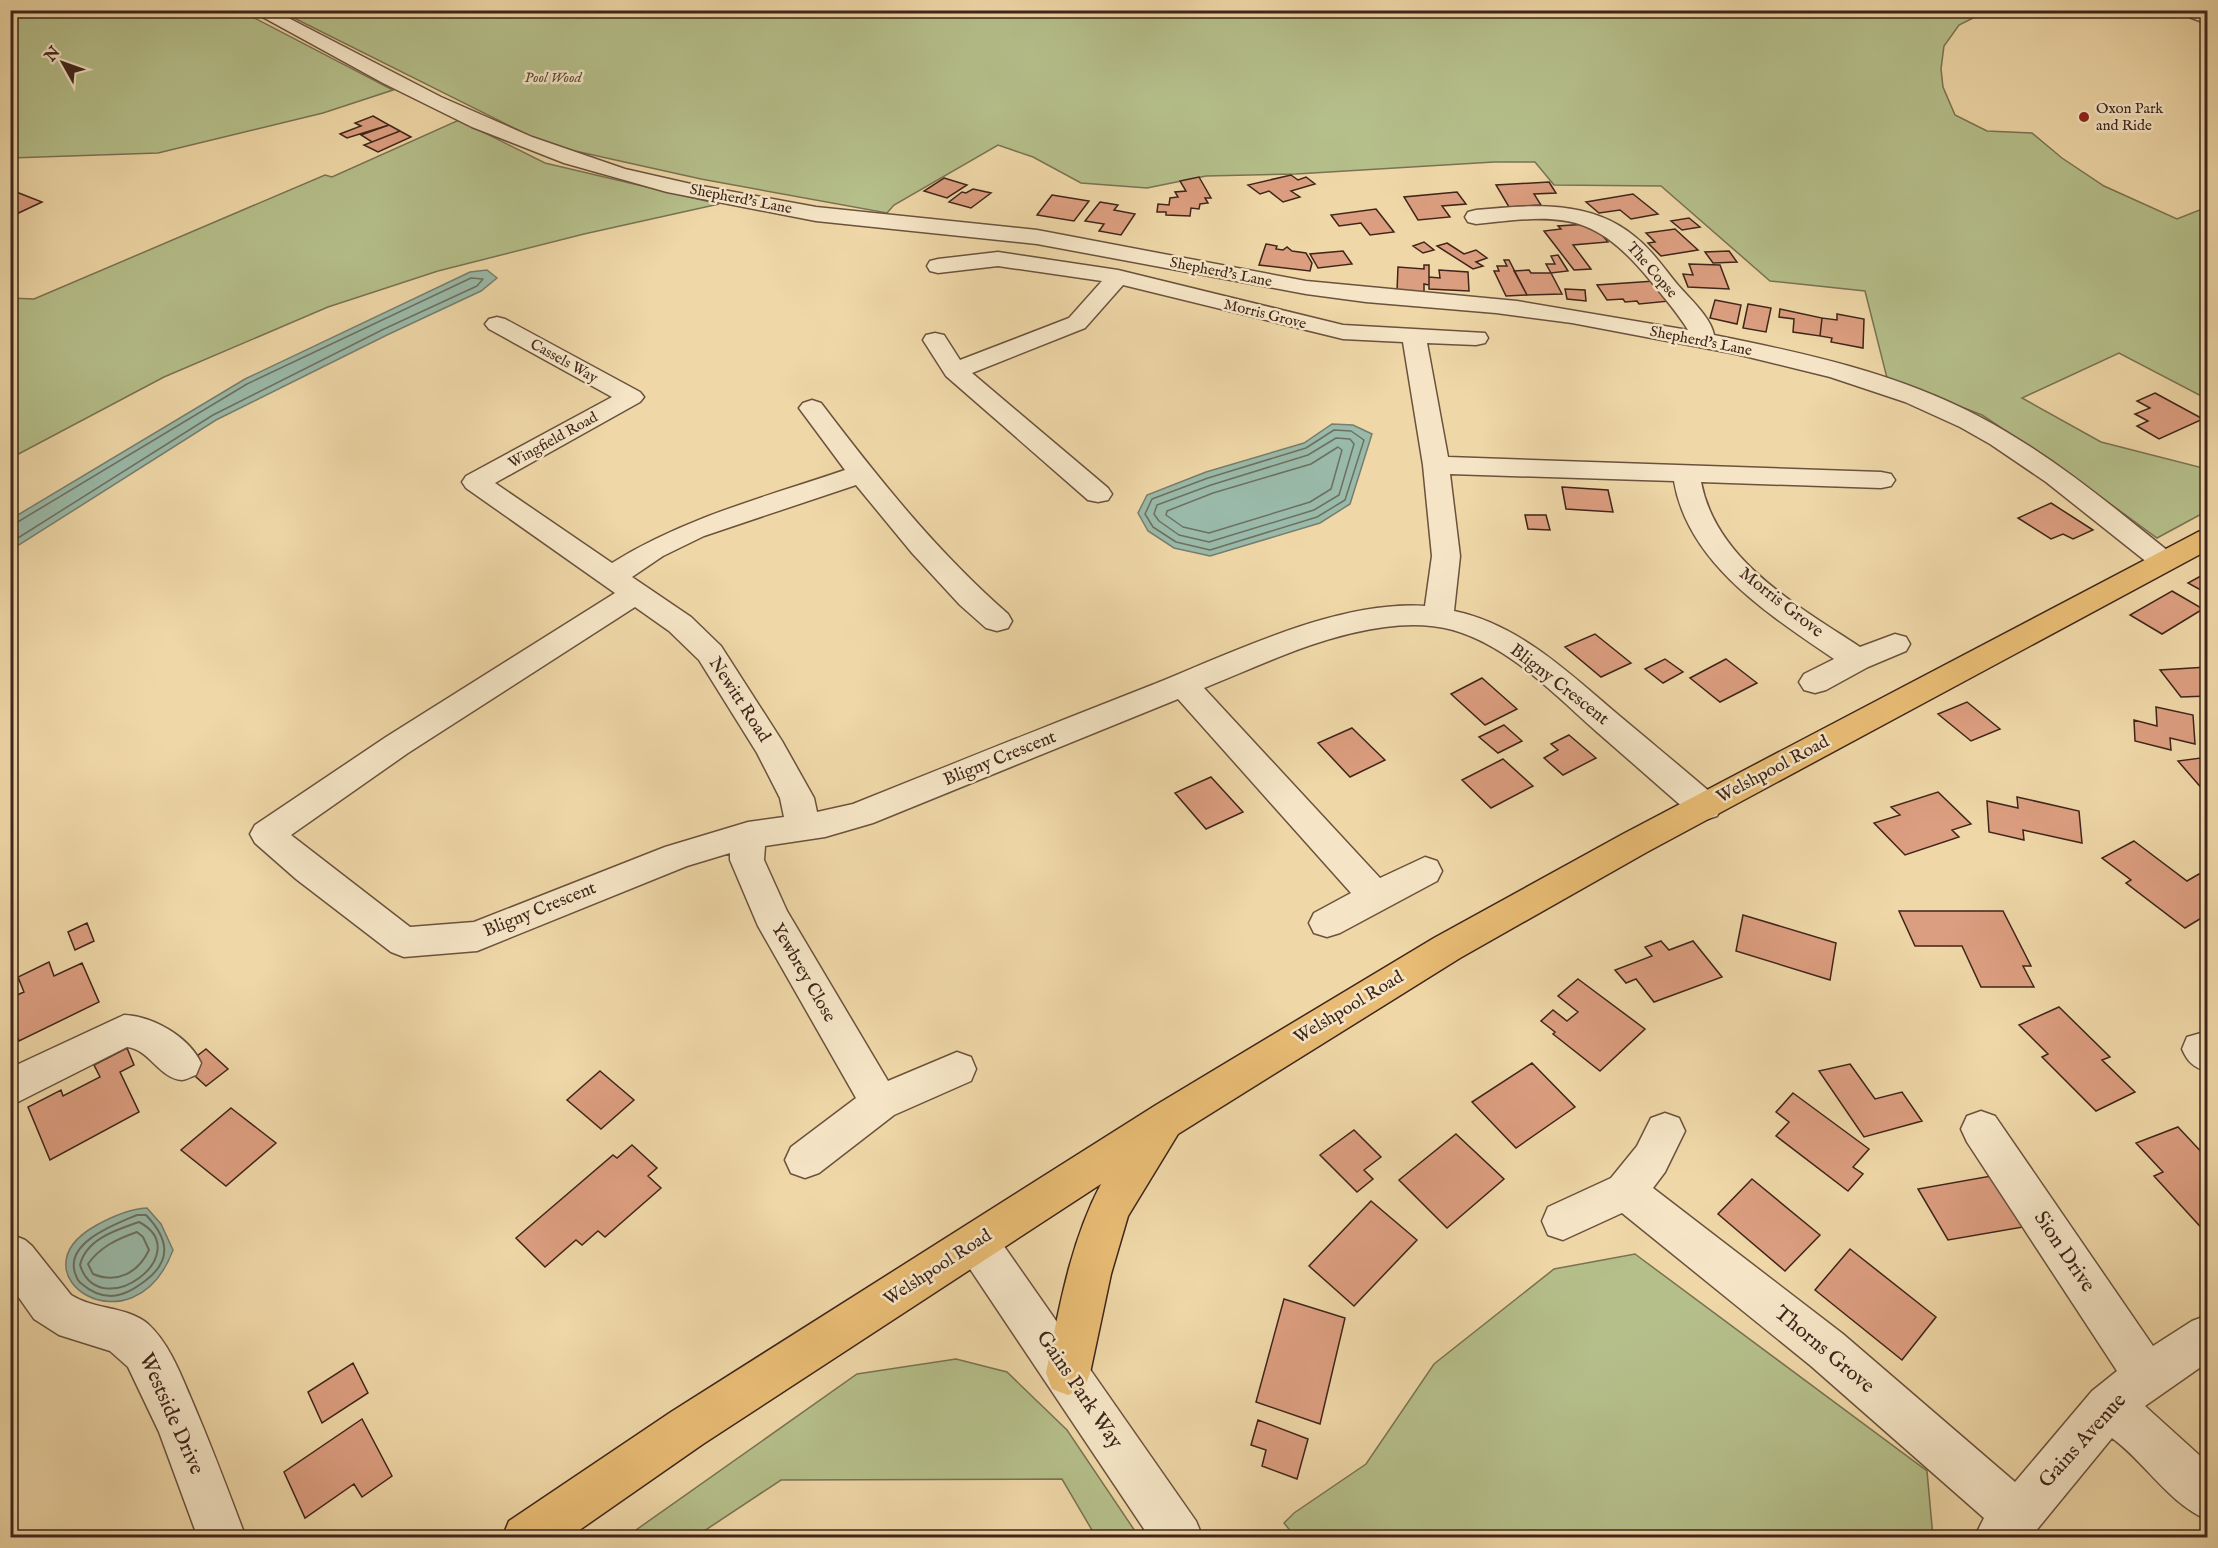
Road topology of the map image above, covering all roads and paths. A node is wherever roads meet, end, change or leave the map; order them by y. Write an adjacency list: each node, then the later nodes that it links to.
1 (259, 10): 11 (street, Shepherd's Lane)
2 (2187, 10): 3 (street)
3 (2208, 19)
4 (1476, 217): 11 (street, The Copse)
5 (938, 266): 6 (street, Morris Grove)
6 (1118, 277): 8 (street, Morris Grove); 12 (street)
7 (497, 324): 13 (street, Cassels Way)
8 (1414, 336): 9 (street, Morris Grove); 15 (street)
9 (1476, 338)
10 (935, 340): 12 (street)
11 (1700, 340): 22 (street, Shepherd's Lane)
12 (955, 371): 20 (street)
13 (631, 397): 19 (street, Wingfield Road)
14 (812, 408): 17 (street)
15 (1436, 465): 16 (street); 24 (street)
16 (1686, 473): 18 (street); 27 (street, Morris Grove)
17 (861, 474): 23 (street); 25 (street)
18 (1881, 480)
19 (476, 482): 23 (street, Newitt Road)
20 (1098, 494)
21 (2208, 538): 22 (main road, Welshpool Road)
22 (2163, 561): 30 (main road, Welshpool Road)
23 (624, 585): 31 (street, Newitt Road); 32 (street, Bligny Crescent)
24 (1438, 617): 29 (street, Bligny Crescent); 30 (street, Bligny Crescent)
25 (997, 621)
26 (1896, 644): 27 (street)
27 (1857, 660): 28 (street)
28 (1815, 682)
29 (1184, 686): 31 (street, Bligny Crescent); 34 (street)
30 (1705, 807): 40 (main road, Welshpool Road)
31 (803, 826): 32 (street, Bligny Crescent)
32 (748, 835): 39 (street, Yewbrey Close)
33 (1425, 871): 34 (street)
34 (1376, 897): 35 (street)
35 (1327, 923)
36 (182, 1064): 38 (street)
37 (957, 1069): 39 (street)
38 (10, 1089)
39 (880, 1103): 43 (street)
40 (1170, 1117): 46 (main road, Welshpool Road); 49 (main road)
41 (1982, 1129): 50 (street, Sion Drive)
42 (1665, 1131): 44 (street)
43 (806, 1160)
44 (1626, 1191): 45 (street); 53 (street, Thorns Grove)
45 (1563, 1221)
46 (977, 1243): 49 (street, Gains Park Way); 55 (main road, Welshpool Road)
47 (10, 1254): 54 (street, Westside Drive)
48 (2208, 1336): 50 (street, Gains Avenue)
49 (1068, 1373): 56 (street, Gains Park Way)
50 (2147, 1376): 51 (street, Gains Avenue)
51 (2108, 1407): 52 (street); 53 (street, Gains Avenue)
52 (2208, 1496)
53 (2008, 1526)
54 (222, 1538)
55 (526, 1538)
56 (1179, 1538)

